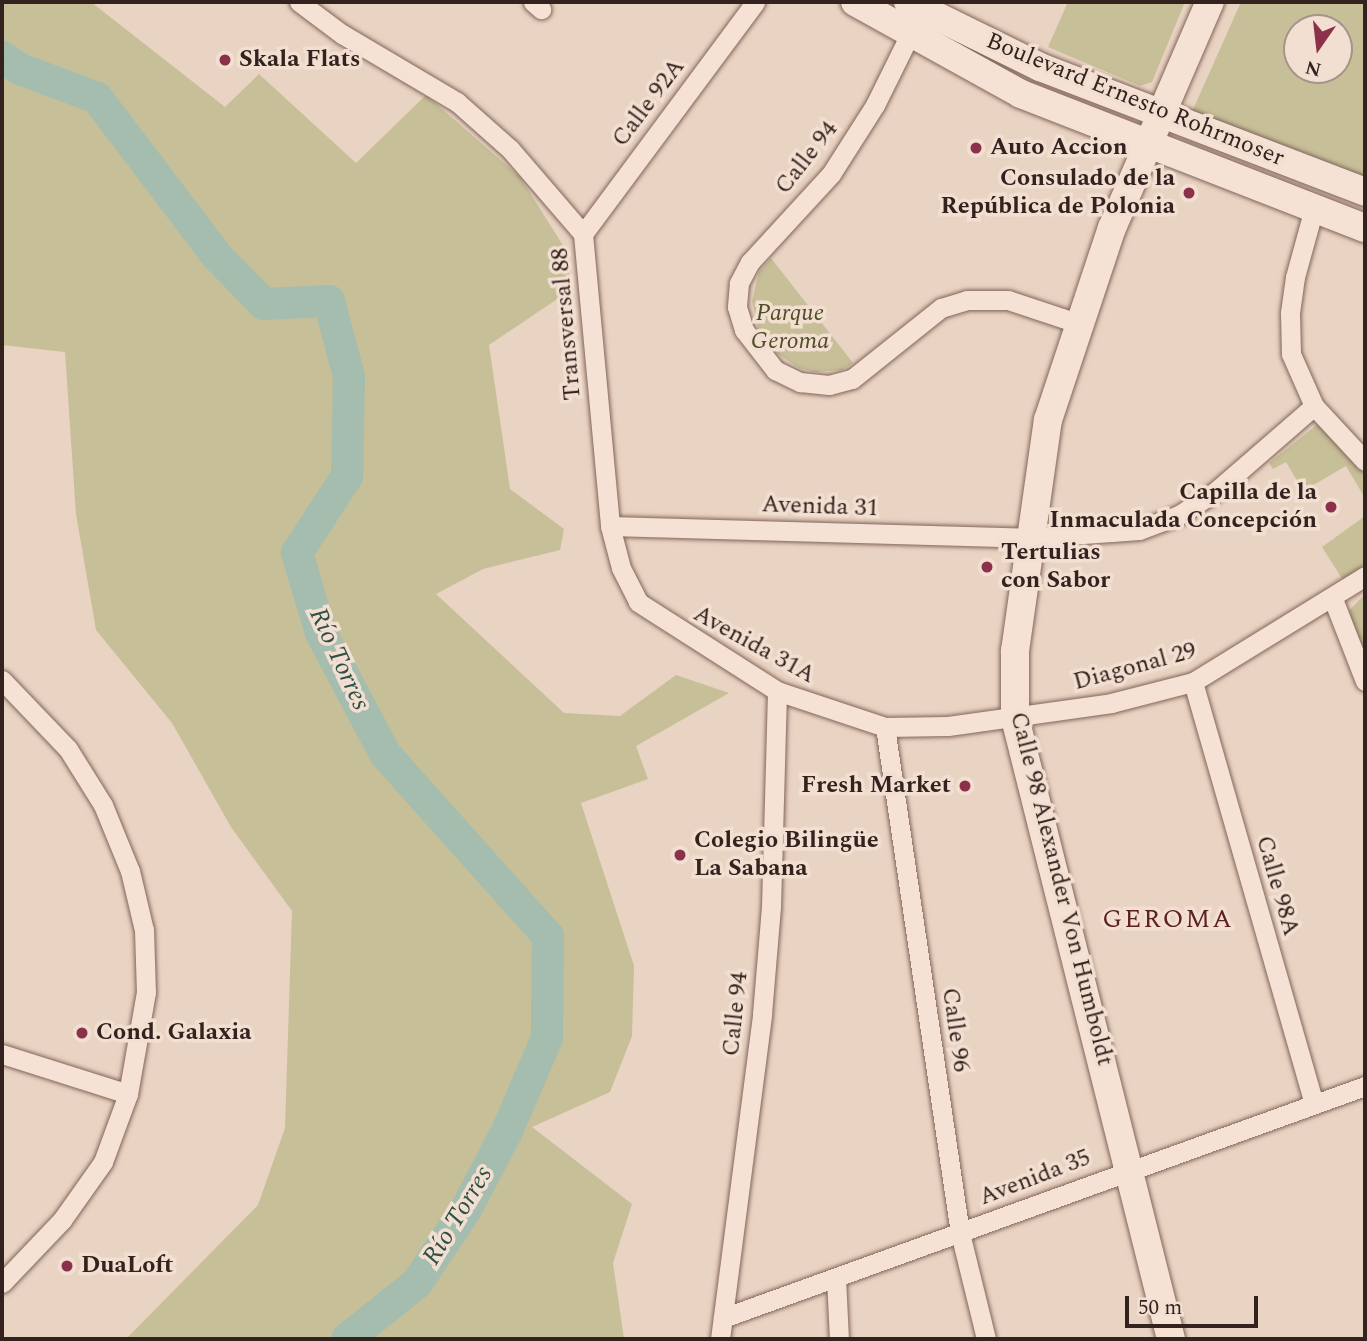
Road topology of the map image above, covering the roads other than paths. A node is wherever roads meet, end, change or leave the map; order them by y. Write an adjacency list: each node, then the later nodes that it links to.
1 (299, 2): 12 (street, Transversal 88)
2 (755, 2): 12 (street, Calle 92A)
3 (855, 2): 6 (street, Boulevard Ernesto Rohrmoser)
4 (1210, 2): 7 (street, Calle 98 Alexander Von Humboldt)
5 (915, 6): 6 (street, Calle 94); 7 (street, Boulevard Ernesto Rohrmoser)
6 (909, 35): 8 (street, Boulevard Ernesto Rohrmoser); 13 (street, Calle 94)
7 (1161, 112): 8 (street, Calle 98 Alexander Von Humboldt); 9 (street, Boulevard Ernesto Rohrmoser)
8 (1148, 144): 10 (street, Boulevard Ernesto Rohrmoser); 13 (street, Calle 98 Alexander Von Humboldt)
9 (1365, 192)
10 (1314, 208): 11 (street, Boulevard Ernesto Rohrmoser); 14 (street)
11 (1365, 228)
12 (583, 234): 16 (street, Transversal 88)
13 (1077, 323): 17 (street, Calle 98 Alexander Von Humboldt)
14 (1314, 406): 15 (street); 17 (street, Avenida 31)
15 (1365, 461)
16 (610, 526): 17 (street, Avenida 31); 18 (street, Transversal 88)
17 (1028, 538): 25 (street, Calle 98 Alexander Von Humboldt)
18 (621, 568): 24 (street, Avenida 31A)
19 (1365, 576): 20 (street, Diagonal 29)
20 (1332, 599): 22 (street); 23 (street, Diagonal 29)
21 (2, 680): 29 (street)
22 (1365, 681)
23 (1193, 682): 25 (street, Diagonal 29); 30 (street, Calle 98A)
24 (777, 691): 26 (street, Avenida 31A); 35 (street, Calle 94)
25 (1015, 718): 26 (street, Avenida 31A); 31 (street, Calle 98 Alexander Von Humboldt)
26 (885, 726): 32 (street, Calle 96)
27 (2, 1054): 29 (street)
28 (1365, 1086): 30 (street, Avenida 35)
29 (128, 1094): 34 (street)
30 (1314, 1104): 31 (street, Avenida 35)
31 (1130, 1169): 32 (street, Avenida 35); 39 (street, Calle 98 Alexander Von Humboldt)
32 (960, 1233): 33 (street, Avenida 35); 38 (street, Calle 96)
33 (836, 1278): 35 (street, Avenida 35); 37 (street)
34 (2, 1283)
35 (723, 1318): 36 (street, Calle 94)
36 (720, 1339)
37 (839, 1339)
38 (986, 1339)
39 (1171, 1339)

